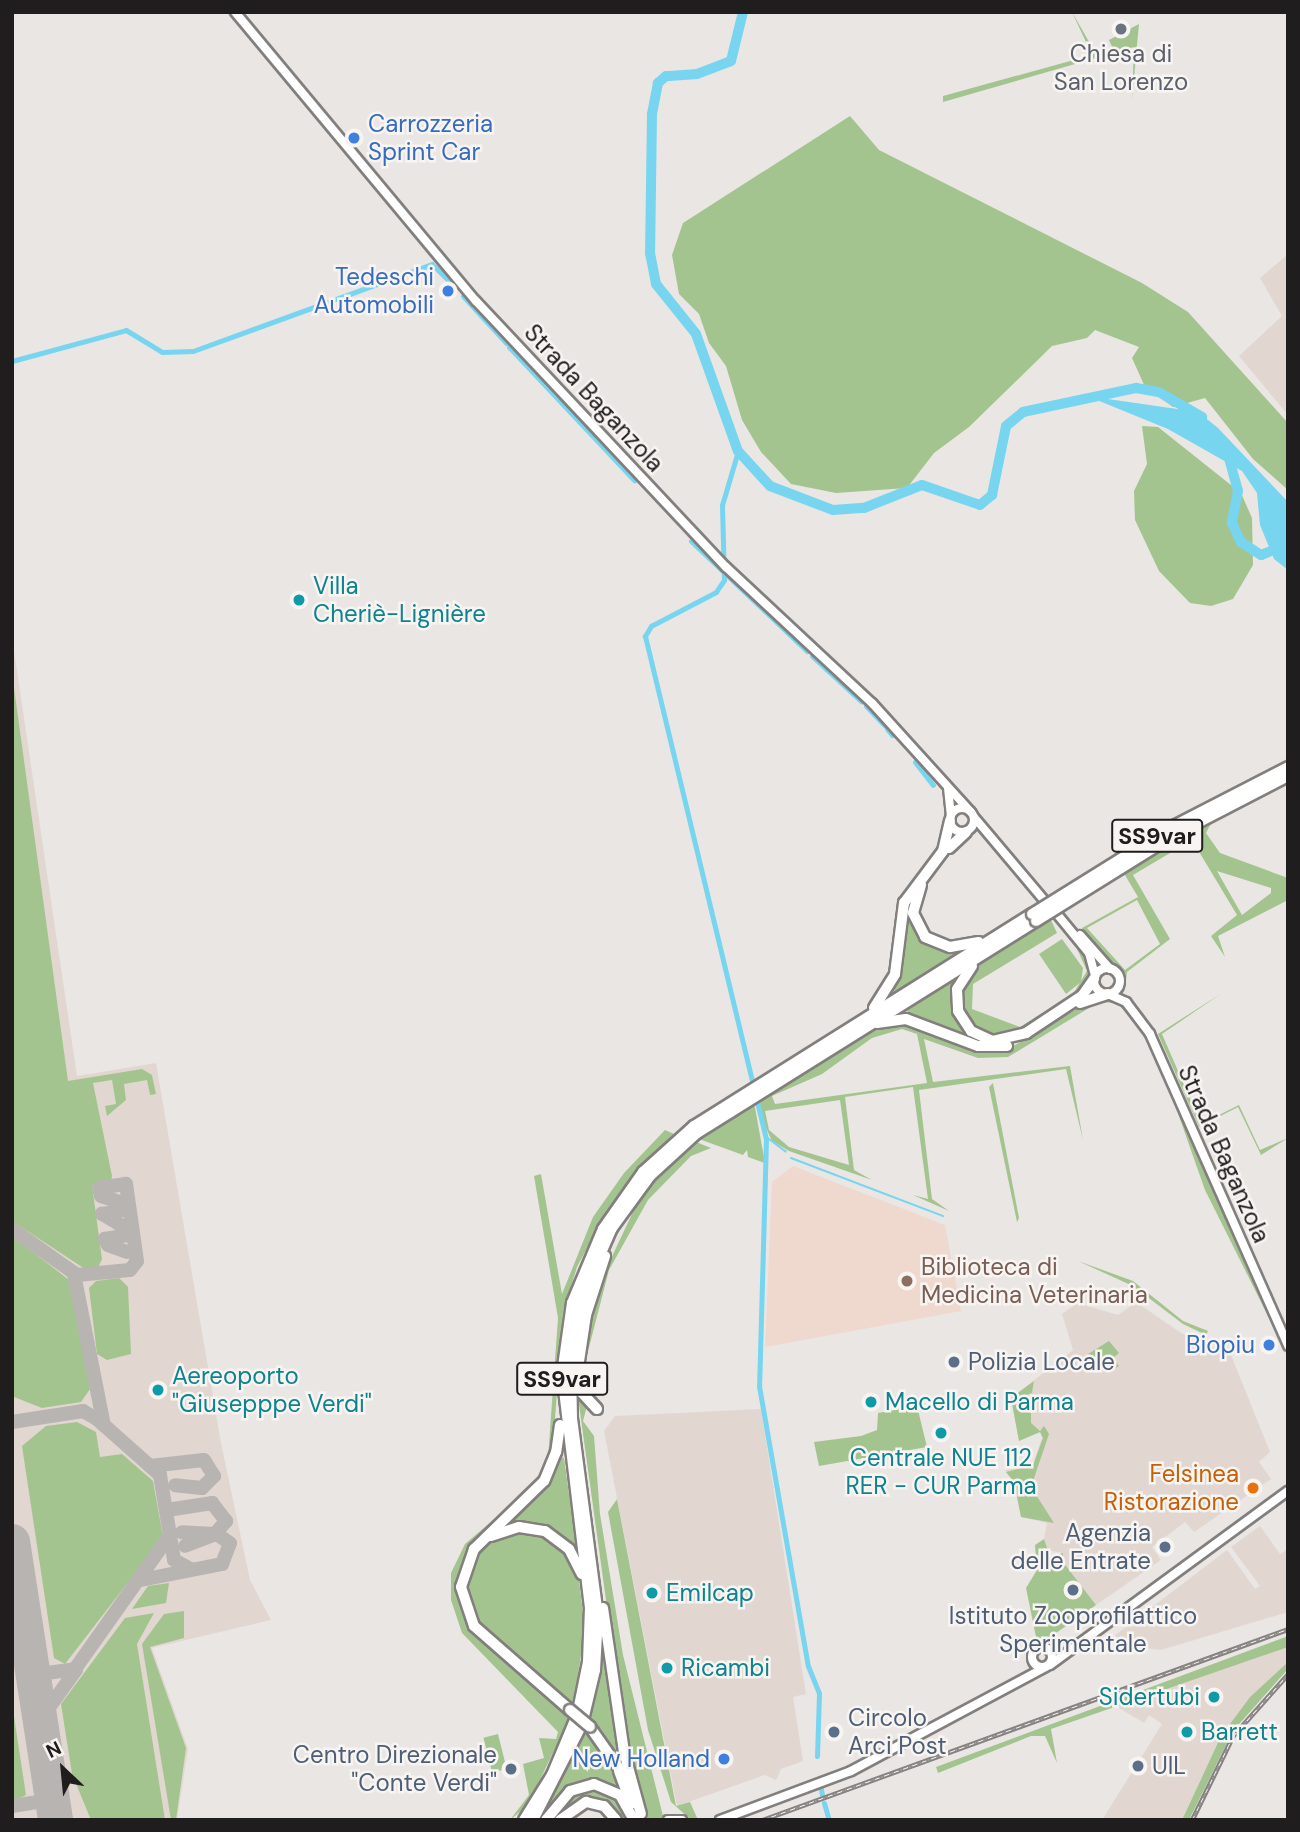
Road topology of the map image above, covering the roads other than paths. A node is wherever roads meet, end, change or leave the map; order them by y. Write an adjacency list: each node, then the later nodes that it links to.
1 (235, 12): 4 (main road, Strada Baganzola)
2 (1288, 767): 11 (highway, SS9var, bridge)
3 (1288, 776): 11 (highway, SS9var, bridge)
4 (948, 788): 5 (main road, Strada Baganzola); 6 (main road)
5 (973, 815): 6 (main road); 7 (main road); 8 (main road, Strada Baganzola)
6 (950, 819): 7 (main road); 20 (highway)
7 (966, 832): 8 (main road); 11 (highway)
8 (986, 837): 9 (main road, Strada Baganzola)
9 (1044, 900)
10 (1057, 914): 13 (main road, Strada Baganzola)
11 (1031, 917): 12 (highway, SS9var); 20 (highway, SS9var)
12 (1022, 929): 15 (highway); 19 (highway, SS9var)
13 (1075, 932): 14 (main road, Strada Baganzola); 15 (main road, Strada Baganzola)
14 (1110, 969): 15 (main road); 16 (main road, Strada Baganzola)
15 (1094, 979): 17 (main road, Strada Baganzola)
16 (1120, 981): 17 (main road); 18 (main road, Strada Baganzola)
17 (1108, 994): 18 (main road, Strada Baganzola); 19 (highway)
18 (1140, 1016): 25 (main road, Strada Baganzola)
19 (846, 1039): 21 (highway, SS9var)
20 (813, 1050): 21 (highway, SS9var)
21 (782, 1074): 22 (highway, SS9var)
22 (728, 1108): 23 (highway, SS9var); 24 (highway, SS9var)
23 (635, 1194): 26 (highway); 28 (highway, SS9var)
24 (564, 1346): 29 (highway); 30 (highway, SS9var)
25 (1288, 1346)
26 (597, 1409)
27 (1288, 1491): 32 (main road)
28 (588, 1528): 36 (highway, SS9var); 37 (highway)
29 (479, 1543): 30 (highway); 36 (highway)
30 (590, 1632): 36 (highway, SS9var)
31 (1048, 1648): 32 (main road); 33 (main road); 34 (main road)
32 (1070, 1649): 34 (main road)
33 (1034, 1663): 34 (main road); 35 (main road)
34 (1048, 1666): 35 (main road)
35 (1026, 1681): 45 (main road)
36 (579, 1718): 37 (highway); 38 (highway, SS9var); 39 (highway, SS9var)
37 (639, 1818): 40 (highway)
38 (524, 1820)
39 (533, 1820)
40 (546, 1820)
41 (560, 1820): 42 (highway)
42 (616, 1820)
43 (668, 1820): 44 (main road)
44 (682, 1820)
45 (720, 1820)

